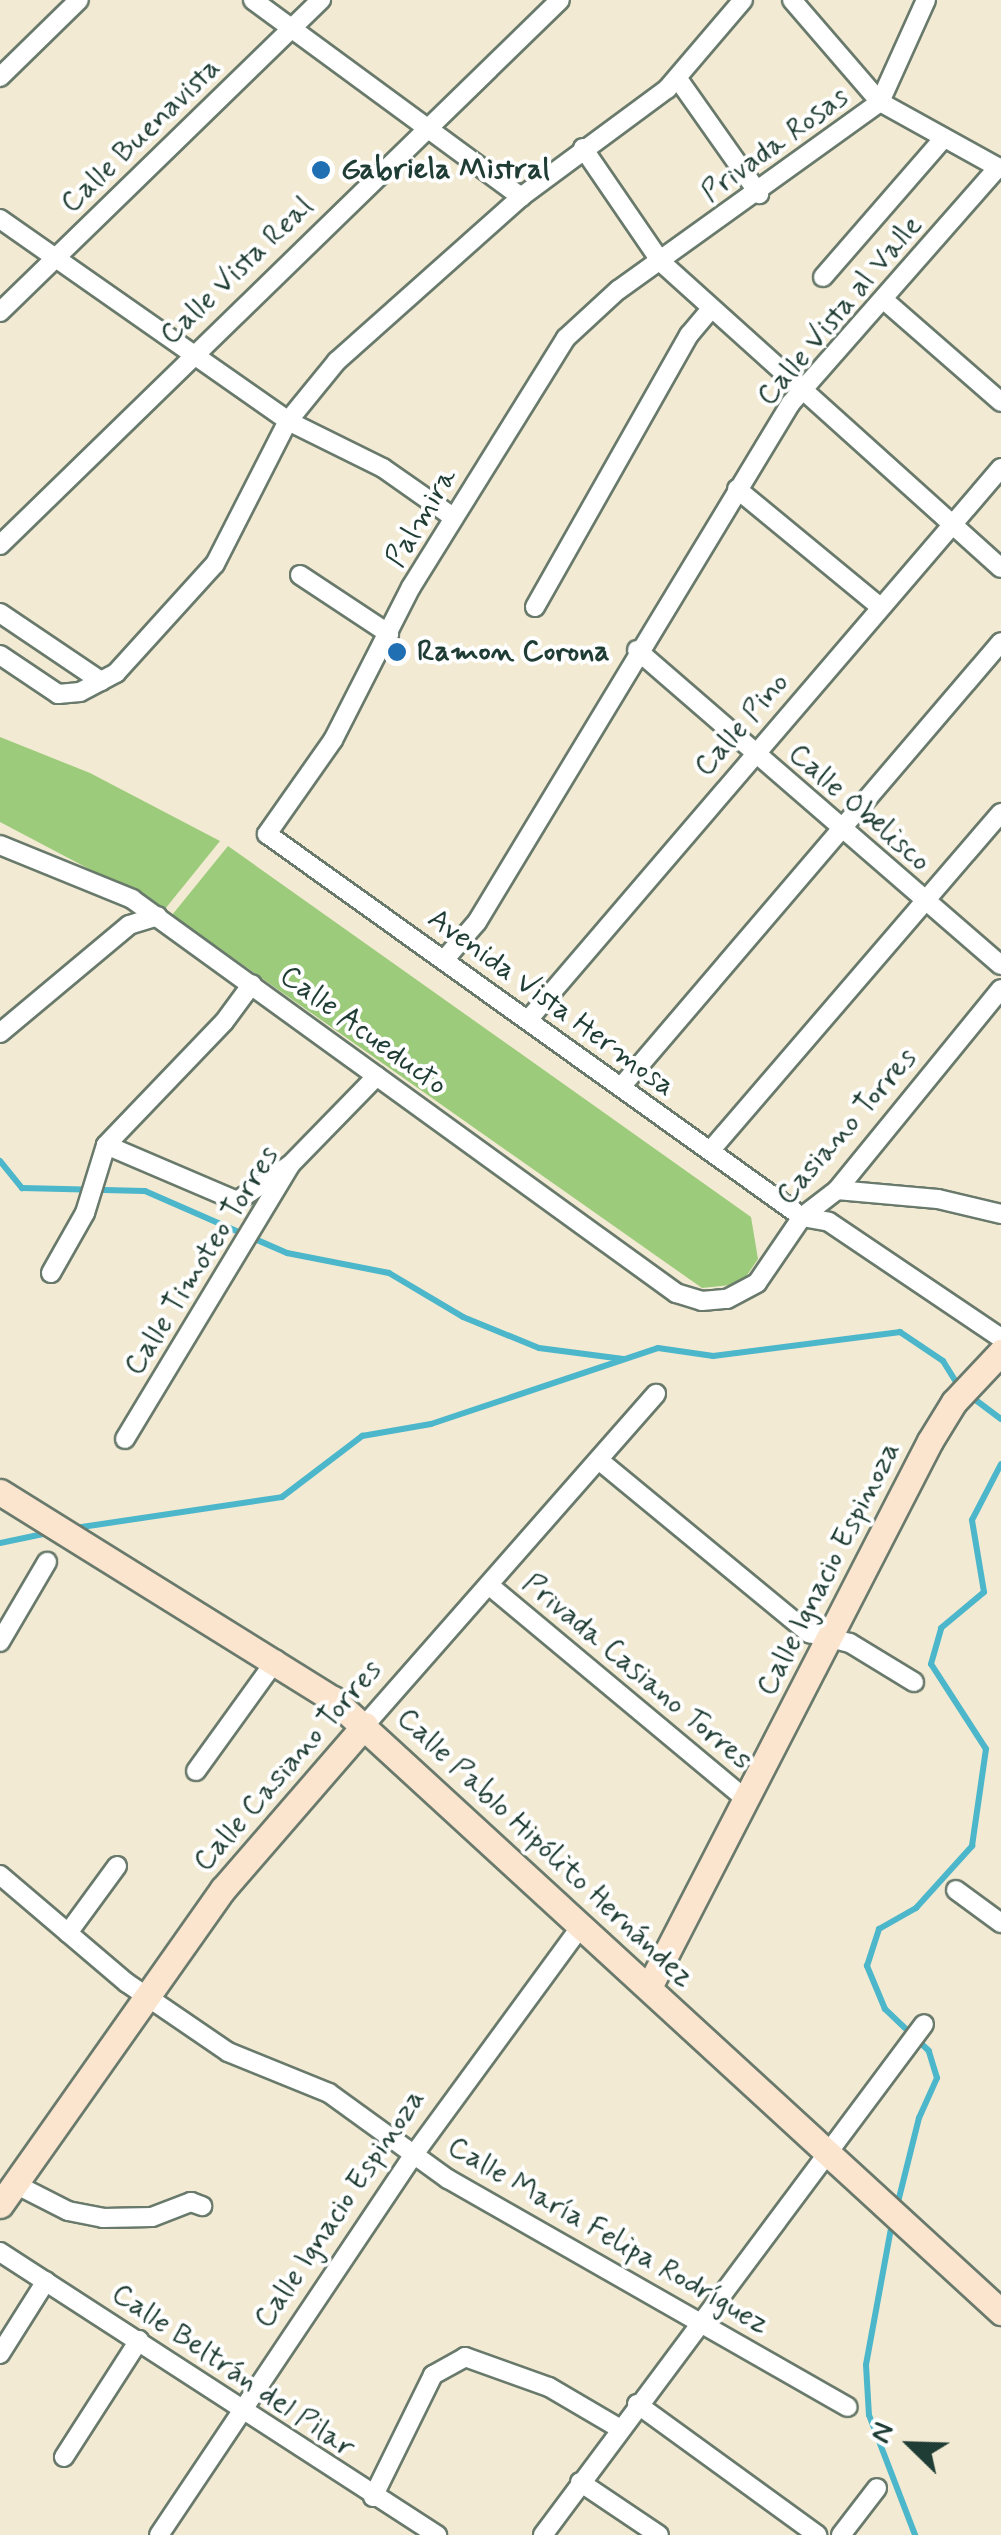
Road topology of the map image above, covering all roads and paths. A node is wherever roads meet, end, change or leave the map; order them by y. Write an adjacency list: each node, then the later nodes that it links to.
1 (80, 0): 9 (street)
2 (254, 0): 8 (street)
3 (320, 0): 8 (street, Calle Buenavista)
4 (560, 0): 12 (street, Calle Vista Real)
5 (743, 0): 10 (street)
6 (792, 0): 11 (street)
7 (926, 0): 11 (street, Privada Rosas)
8 (292, 28): 12 (street); 19 (street, Calle Buenavista)
9 (0, 76)
10 (678, 80): 14 (street); 16 (street)
11 (880, 102): 13 (street); 16 (street, Privada Rosas)
12 (427, 128): 17 (street); 25 (street, Calle Vista Real)
13 (942, 140): 15 (street); 21 (street)
14 (583, 148): 17 (street); 20 (street)
15 (1000, 168): 22 (street, Calle Vista al Valle)
16 (760, 194): 20 (street, Privada Rosas)
17 (521, 197): 28 (street)
18 (0, 219): 19 (street)
19 (55, 258): 24 (street, Calle Buenavista); 25 (street)
20 (660, 262): 23 (street); 31 (street, Palmira)
21 (823, 276)
22 (884, 300): 26 (street, Calle Vista al Valle); 27 (street)
23 (710, 310): 26 (street); 36 (street)
24 (0, 312)
25 (191, 353): 28 (street); 33 (street, Calle Vista Real)
26 (799, 392): 30 (street, Calle Vista al Valle); 32 (street)
27 (1001, 402)
28 (288, 421): 31 (street); 43 (street)
29 (1001, 468): 32 (street, Calle Pino)
30 (737, 490): 37 (street); 41 (street, Calle Vista al Valle)
31 (453, 517): 39 (street, Palmira)
32 (951, 524): 34 (street); 37 (street, Calle Pino)
33 (0, 545)
34 (1001, 568)
35 (300, 575): 39 (street)
36 (535, 607)
37 (880, 607): 44 (street, Calle Pino)
38 (0, 613): 43 (street)
39 (389, 634): 47 (street, Palmira)
40 (1001, 642): 46 (street)
41 (637, 650): 44 (street, Calle Obelisco); 51 (street, Calle Vista al Valle)
42 (0, 656): 43 (street)
43 (101, 681)
44 (754, 753): 46 (street, Calle Obelisco); 55 (street, Calle Pino)
45 (1001, 813): 49 (street)
46 (840, 829): 49 (street, Calle Obelisco); 58 (street)
47 (267, 834): 51 (street, Avenida Vista Hermosa)
48 (0, 846): 50 (street, Calle Acueducto)
49 (924, 900): 52 (street, Calle Obelisco); 60 (street)
50 (158, 916): 53 (street, Calle Acueducto); 56 (street)
51 (444, 960): 55 (street, Avenida Vista Hermosa)
52 (1001, 966)
53 (252, 984): 57 (street, Calle Acueducto); 59 (street)
54 (1001, 989): 62 (street, Casiano Torres)
55 (528, 1020): 58 (street, Avenida Vista Hermosa)
56 (0, 1034)
57 (377, 1076): 61 (street, Calle Timoteo Torres); 66 (street, Calle Acueducto)
58 (621, 1087): 60 (street, Avenida Vista Hermosa)
59 (106, 1145): 61 (street); 65 (street)
60 (710, 1151): 64 (street, Avenida Vista Hermosa)
61 (286, 1171): 70 (street, Calle Timoteo Torres)
62 (836, 1190): 63 (street); 64 (street, Casiano Torres)
63 (1001, 1214)
64 (802, 1217): 66 (street, Casiano Torres); 67 (street, Avenida Vista Hermosa)
65 (52, 1273)
66 (676, 1294)
67 (1001, 1338)
68 (1001, 1352): 75 (street, Calle Ignacio Espinoza)
69 (656, 1394): 71 (street, Calle Casiano Torres)
70 (125, 1439)
71 (600, 1461): 74 (street, Calle Casiano Torres); 75 (street)
72 (6, 1496): 77 (street, Calle Pablo Hipólito Hernández)
73 (48, 1562): 76 (street)
74 (490, 1586): 79 (street, Calle Casiano Torres); 81 (street, Privada Casiano Torres)
75 (830, 1639): 78 (street); 81 (street, Calle Ignacio Espinoza)
76 (0, 1642)
77 (276, 1660): 79 (street, Calle Pablo Hipólito Hernández); 80 (street)
78 (914, 1682)
79 (365, 1725): 86 (street, Calle Pablo Hipólito Hernández); 89 (street, Calle Casiano Torres)
80 (196, 1771)
81 (748, 1801): 88 (street, Calle Ignacio Espinoza)
82 (117, 1866): 87 (street)
83 (0, 1875): 87 (street, Calle María Felipa Rodríguez)
84 (956, 1890): 85 (street)
85 (1001, 1923)
86 (582, 1925): 88 (street, Calle Pablo Hipólito Hernández); 91 (street, Calle Ignacio Espinoza)
87 (68, 1933): 89 (street, Calle María Felipa Rodríguez)
88 (648, 1987): 92 (street, Calle Pablo Hipólito Hernández)
89 (146, 1994): 91 (street, Calle María Felipa Rodríguez); 93 (street, Calle Casiano Torres)
90 (923, 2025): 92 (street)
91 (414, 2154): 98 (street, Calle María Felipa Rodríguez); 103 (street, Calle Ignacio Espinoza)
92 (830, 2157): 97 (street, Calle Pablo Hipólito Hernández); 98 (street)
93 (8, 2194): 94 (street)
94 (202, 2206)
95 (0, 2252): 96 (street, Calle Beltrán del Pilar)
96 (46, 2281): 99 (street, Calle Beltrán del Pilar); 100 (street)
97 (1001, 2312)
98 (703, 2319): 101 (street); 102 (street, Calle María Felipa Rodríguez)
99 (140, 2340): 103 (street, Calle Beltrán del Pilar); 105 (street)
100 (0, 2354)
101 (637, 2404): 104 (street); 113 (street)
102 (848, 2408)
103 (244, 2409): 108 (street, Calle Beltrán del Pilar); 109 (street, Calle Ignacio Espinoza)
104 (619, 2428): 106 (street); 108 (street)
105 (64, 2457)
106 (580, 2482): 111 (street); 112 (street)
107 (877, 2488): 114 (street)
108 (373, 2497): 110 (street, Calle Beltrán del Pilar)
109 (158, 2535)
110 (437, 2535)
111 (543, 2535)
112 (659, 2535)
113 (817, 2535)
114 (840, 2535)

